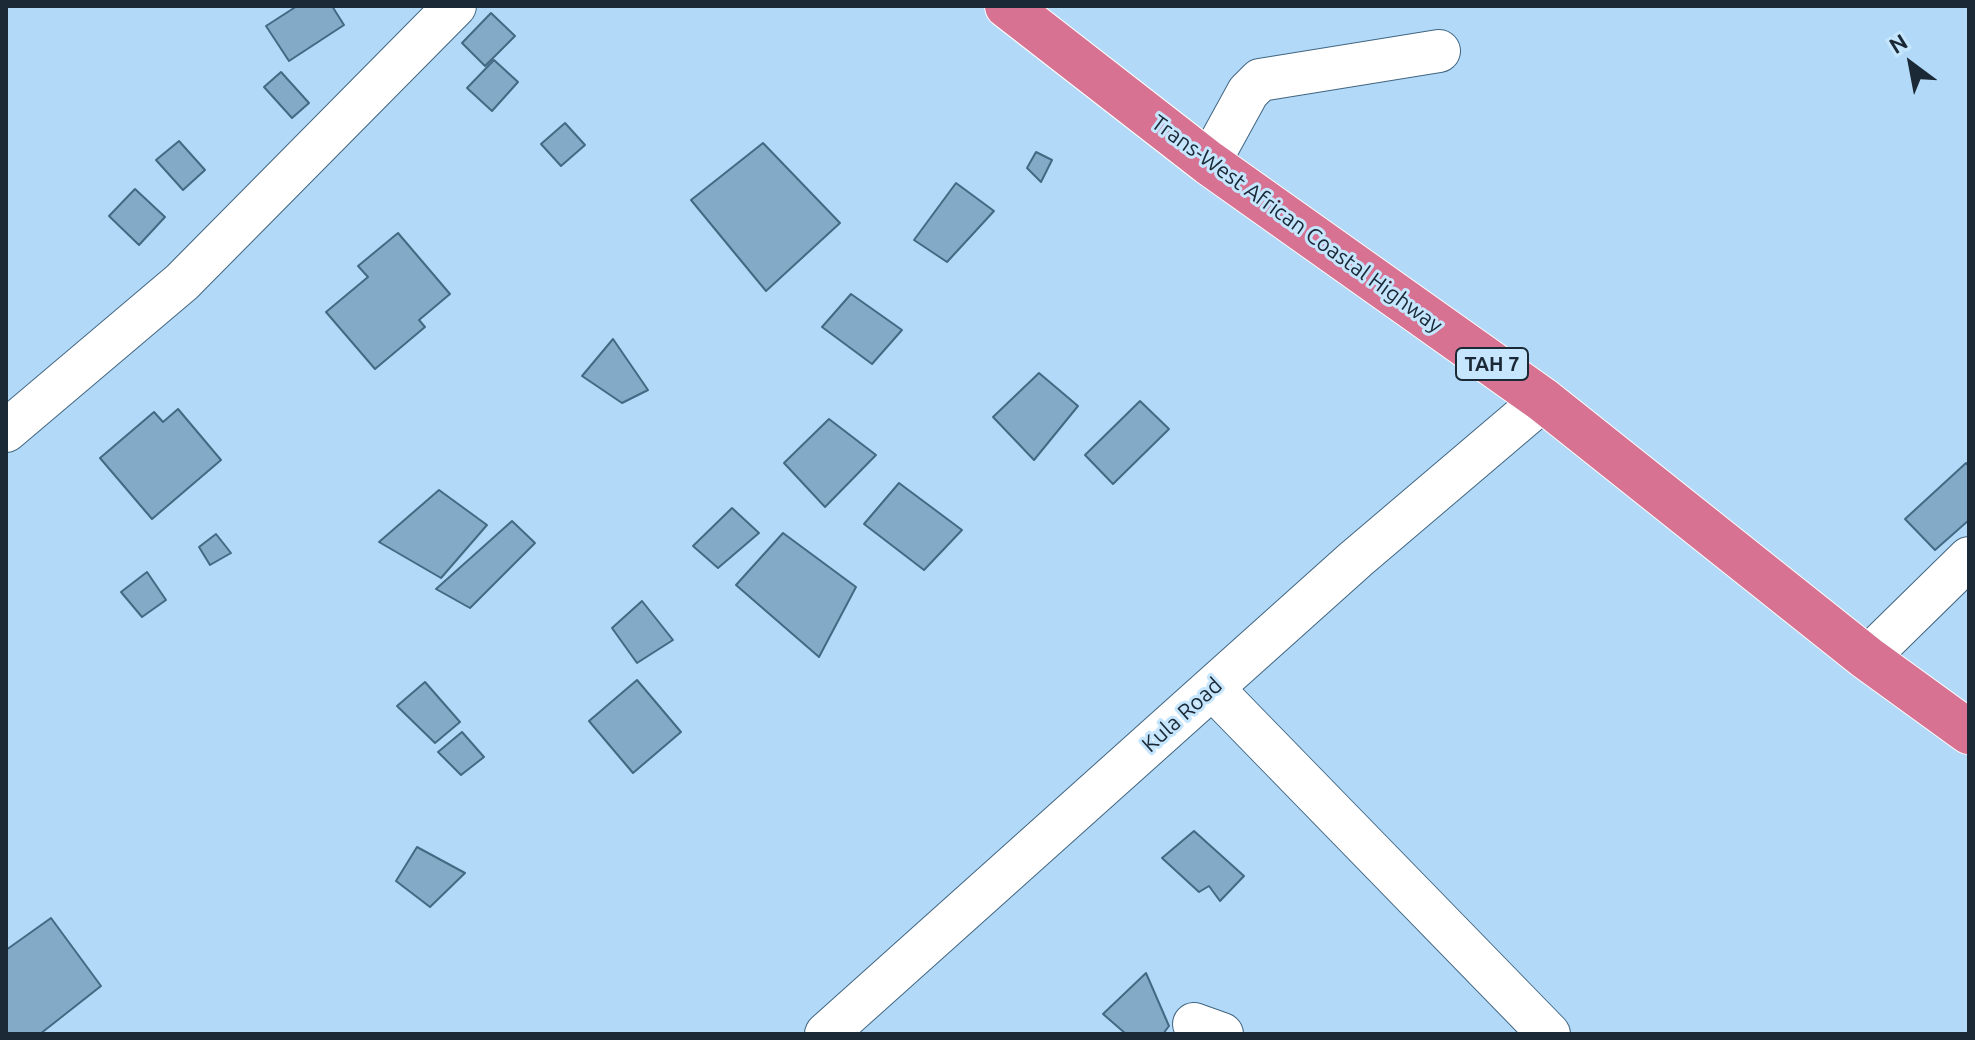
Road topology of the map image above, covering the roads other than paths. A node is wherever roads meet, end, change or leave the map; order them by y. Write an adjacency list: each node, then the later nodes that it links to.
1 (455, 6): 6 (street)
2 (1007, 6): 4 (highway, Trans-West African Coastal Highway / TAH 7)
3 (1439, 51): 4 (street)
4 (1209, 163): 5 (highway, Trans-West African Coastal Highway / TAH 7)
5 (1543, 400): 8 (highway, Trans-West African Coastal Highway / TAH 7); 9 (street, Kula Road)
6 (6, 431)
7 (1969, 558): 8 (street)
8 (1867, 658): 10 (highway, Trans-West African Coastal Highway / TAH 7)
9 (1212, 688): 11 (street, Kula Road); 12 (street)
10 (1969, 732)
11 (826, 1034)
12 (1549, 1034)

